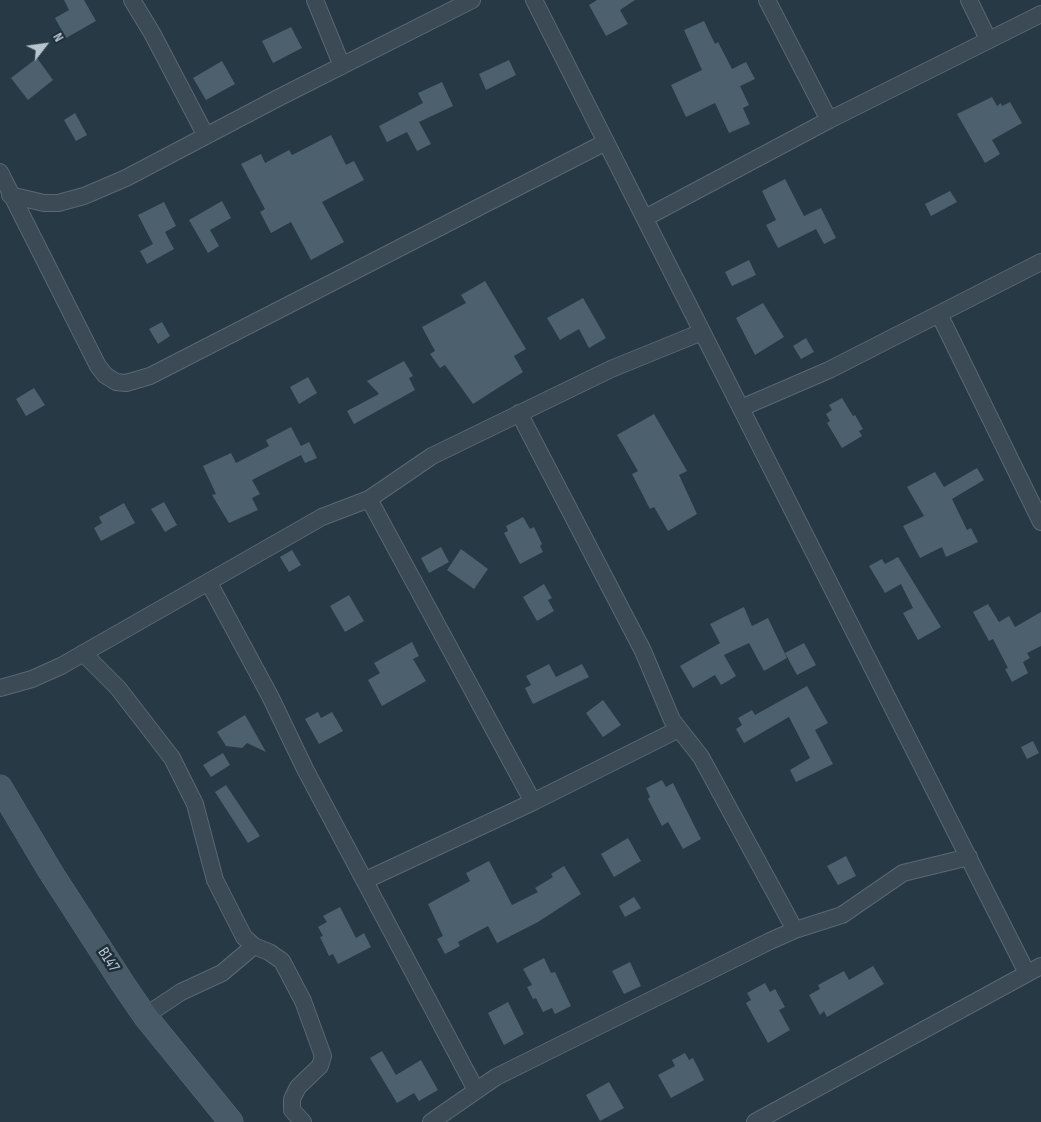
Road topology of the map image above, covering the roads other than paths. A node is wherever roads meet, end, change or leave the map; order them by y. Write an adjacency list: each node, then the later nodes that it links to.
1 (132, 0): 11 (street)
2 (315, 0): 9 (street)
3 (472, 0): 9 (street)
4 (534, 0): 12 (street)
5 (767, 0): 10 (street)
6 (969, 0): 8 (street)
7 (1041, 14): 8 (street)
8 (988, 39): 10 (street)
9 (342, 66): 11 (street)
10 (829, 120): 15 (street)
11 (206, 136): 14 (street)
12 (606, 142): 14 (street); 15 (street)
13 (0, 172): 14 (street)
14 (10, 195)
15 (645, 218): 18 (street)
16 (1041, 262): 17 (street)
17 (939, 314): 19 (street); 22 (street)
18 (702, 332): 19 (street); 20 (street)
19 (741, 408): 29 (street)
20 (519, 413): 21 (street); 26 (street)
21 (369, 499): 23 (street); 28 (street)
22 (1041, 522)
23 (209, 583): 24 (street); 30 (street)
24 (84, 653): 25 (street); 32 (street)
25 (0, 688)
26 (679, 729): 28 (street); 31 (street)
27 (0, 787): 34 (main road, B147 / B147)
28 (533, 802): 30 (street)
29 (969, 857): 31 (street); 33 (street)
30 (366, 880): 35 (street)
31 (795, 930): 35 (street)
32 (254, 946): 34 (street); 37 (street)
33 (1034, 969): 39 (street)
34 (146, 1016): 36 (main road, B147 / B147)
35 (476, 1090): 38 (street)
36 (231, 1122)
37 (303, 1122)
38 (431, 1122)
39 (755, 1122)

